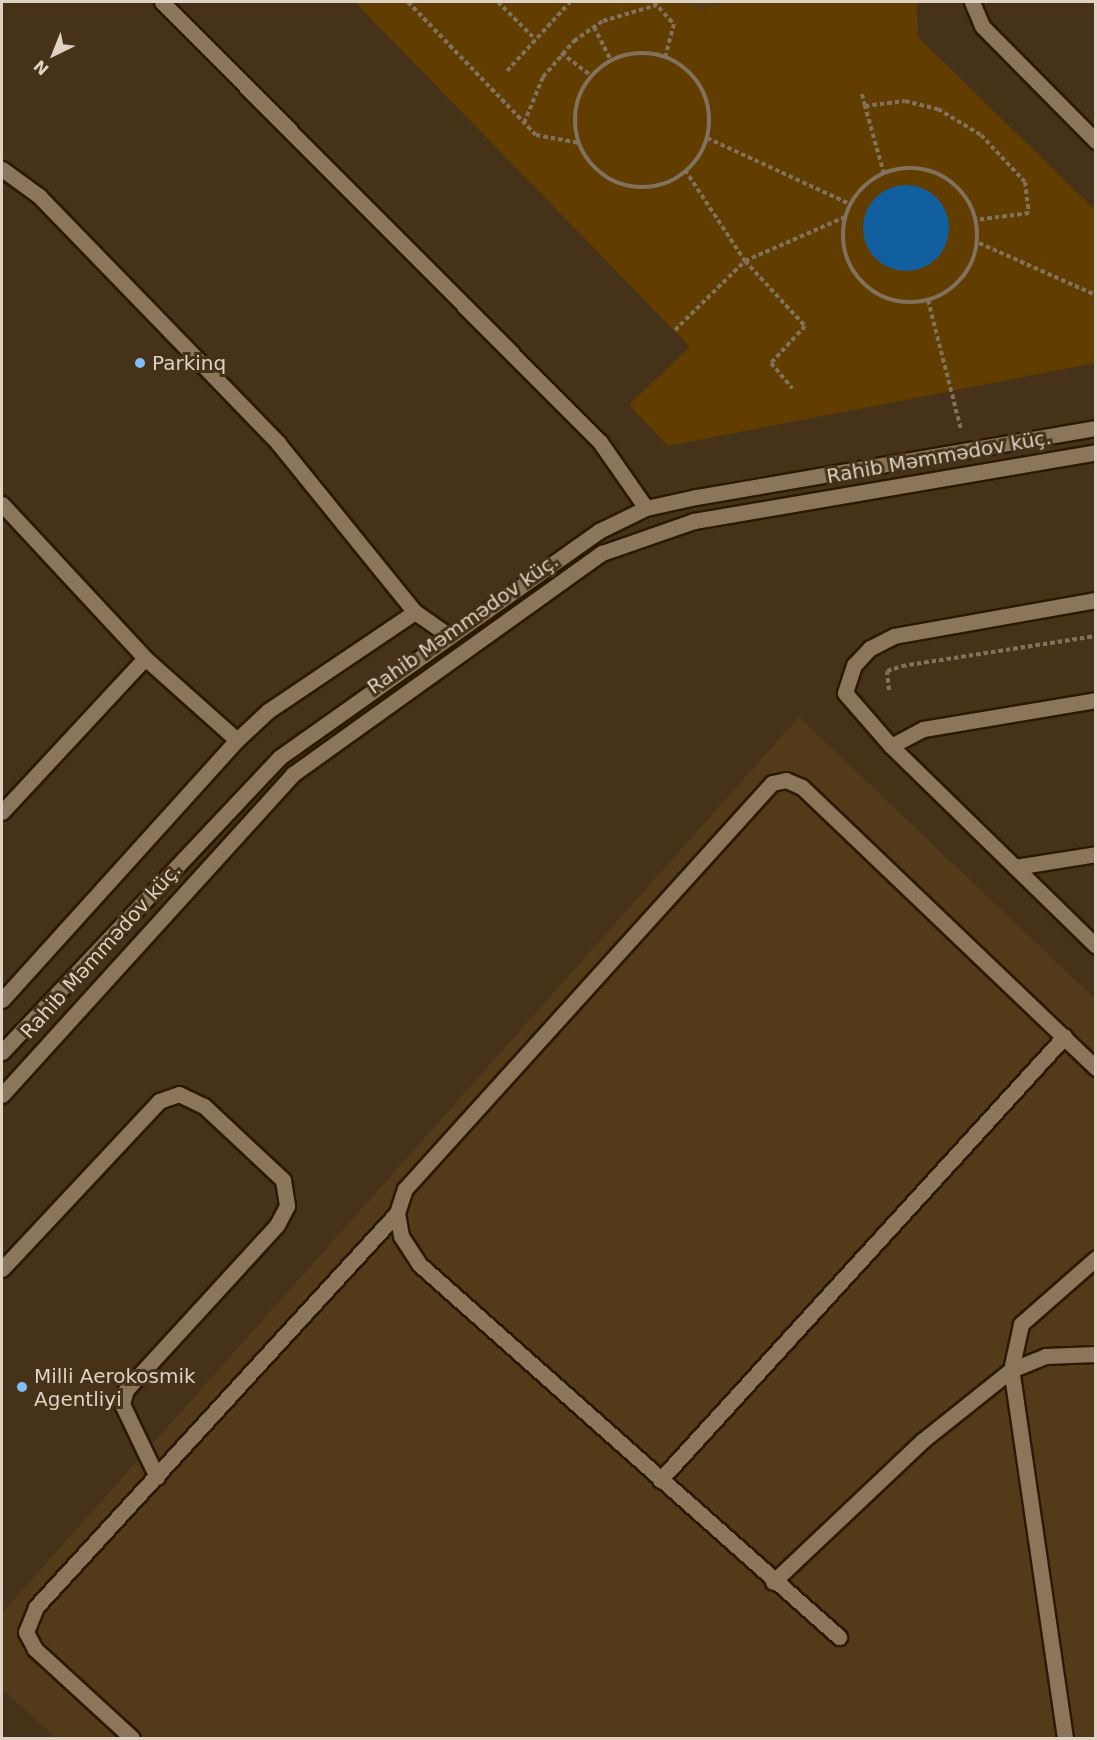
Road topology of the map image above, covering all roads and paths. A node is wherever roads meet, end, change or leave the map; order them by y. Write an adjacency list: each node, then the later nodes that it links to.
1 (162, 2): 36 (main road)
2 (408, 2): 16 (path)
3 (498, 2): 8 (path)
4 (570, 2): 8 (path)
5 (972, 2): 18 (main road)
6 (656, 3): 7 (path); 10 (path)
7 (594, 27): 9 (path); 11 (path)
8 (533, 37): 12 (path)
9 (561, 53): 13 (path); 16 (path)
10 (665, 58): 11 (path); 17 (path)
11 (612, 61): 13 (path)
12 (507, 71)
13 (592, 76): 19 (path)
14 (862, 94): 15 (path)
15 (865, 106): 22 (path); 25 (path)
16 (524, 123): 19 (path)
17 (707, 138): 21 (path); 23 (path)
18 (1095, 141)
19 (579, 143): 21 (path)
20 (2, 169): 39 (main road)
21 (685, 170): 27 (path)
22 (884, 174): 23 (path); 25 (path)
23 (850, 204): 24 (path)
24 (846, 216): 27 (path); 29 (path)
25 (975, 220): 26 (path)
26 (979, 243): 28 (path); 29 (path)
27 (745, 261): 30 (path); 31 (path)
28 (1095, 295)
29 (928, 300): 33 (path)
30 (675, 330)
31 (792, 388)
32 (1095, 428): 33 (main road)
33 (967, 450): 36 (main road)
34 (1095, 452): 37 (main road, Rahib Məmmədov küç.)
35 (2, 504): 42 (main road)
36 (646, 507): 37 (main road); 40 (main road)
37 (657, 530): 48 (main road, Rahib Məmmədov küç.)
38 (1095, 600): 46 (main road)
39 (415, 612): 40 (main road); 45 (main road)
40 (448, 635): 47 (main road)
41 (1095, 636): 43 (path)
42 (145, 658): 45 (main road); 49 (main road)
43 (889, 690)
44 (1095, 700): 46 (main road)
45 (237, 740): 53 (main road)
46 (891, 746): 51 (main road)
47 (257, 779): 48 (main road); 55 (main road)
48 (272, 794): 57 (main road, Rahib Məmmədov küç.)
49 (2, 812)
50 (1095, 854): 51 (main road)
51 (1015, 867): 52 (main road)
52 (1095, 946)
53 (2, 1000)
54 (1064, 1037): 56 (main road); 58 (main road); 64 (main road)
55 (2, 1052)
56 (1095, 1068)
57 (2, 1095)
58 (397, 1213): 63 (main road); 64 (main road)
59 (1095, 1258): 62 (main road)
60 (2, 1269): 63 (main road)
61 (1095, 1354): 62 (main road)
62 (1011, 1370): 65 (main road); 68 (main road)
63 (157, 1477): 67 (main road)
64 (660, 1480): 65 (main road)
65 (773, 1582): 66 (main road)
66 (839, 1637)
67 (132, 1738)
68 (1065, 1738)

